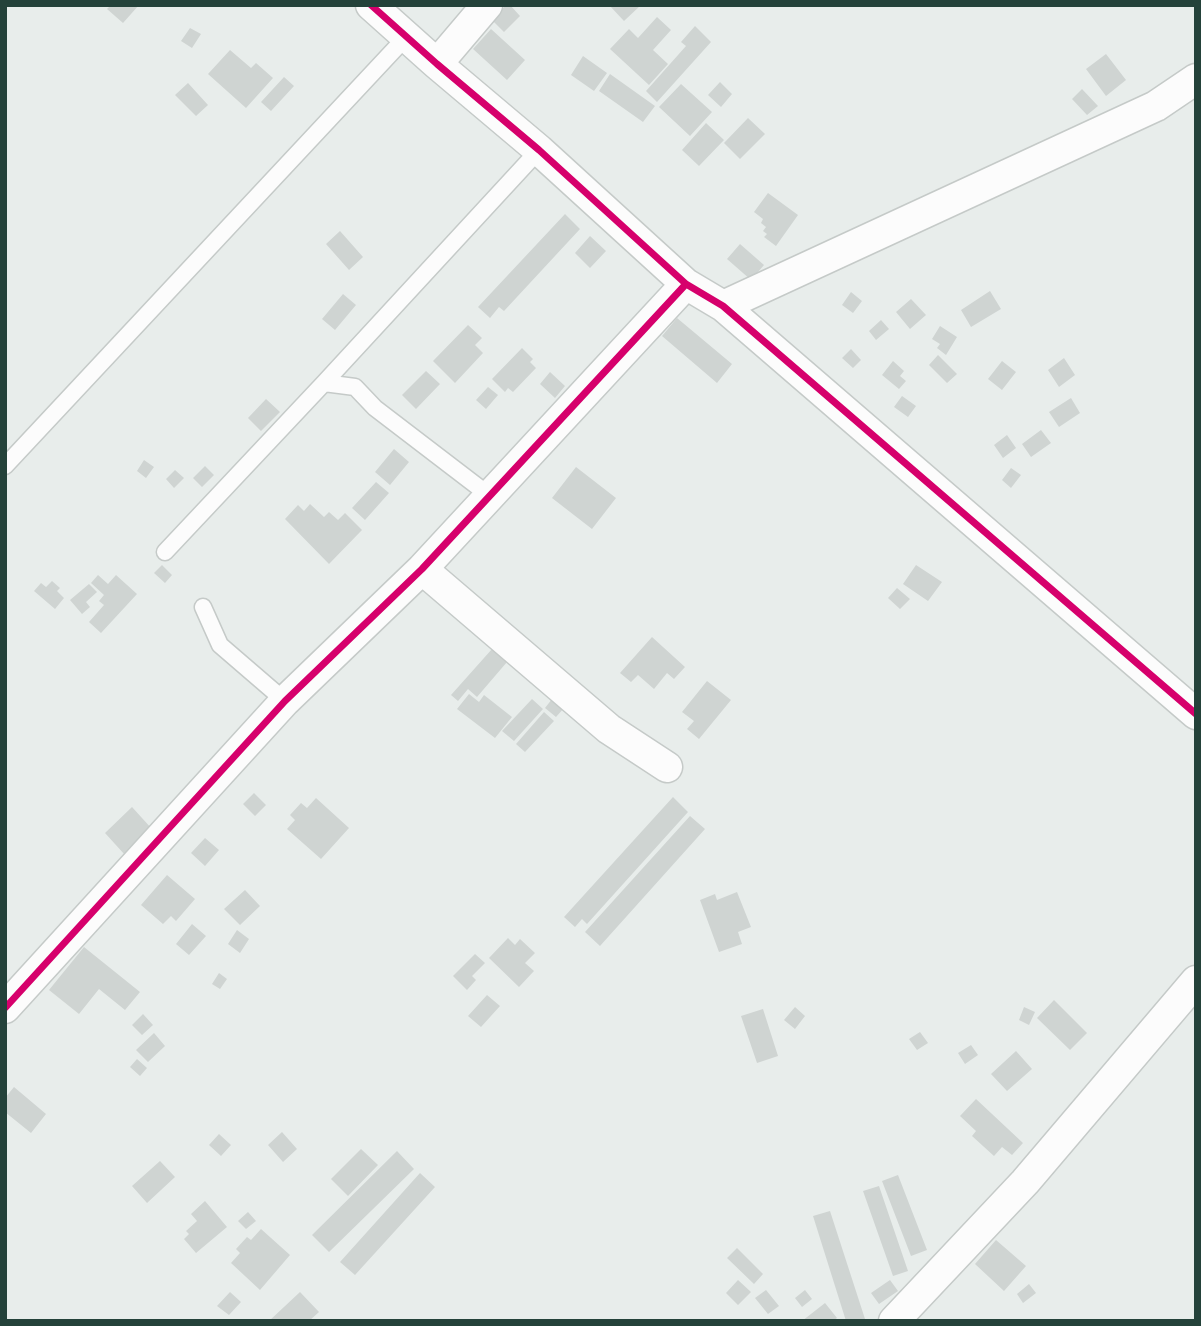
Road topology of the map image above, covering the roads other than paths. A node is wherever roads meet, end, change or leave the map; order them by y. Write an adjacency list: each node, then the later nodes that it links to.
1 (371, 5): 3 (street)
2 (487, 5): 4 (street)
3 (407, 36): 4 (street); 10 (lane)
4 (437, 64): 6 (street)
5 (1196, 79): 8 (street)
6 (539, 150): 7 (street); 9 (lane)
7 (686, 284): 8 (street); 11 (street)
8 (723, 306): 16 (street)
9 (324, 383): 11 (lane); 12 (lane)
10 (5, 466)
11 (490, 496): 13 (street)
12 (165, 552)
13 (422, 569): 15 (street); 17 (street)
14 (203, 607): 15 (lane)
15 (285, 702): 19 (street)
16 (1196, 714)
17 (667, 767)
18 (1196, 981): 20 (street)
19 (5, 1008)
20 (894, 1321)

